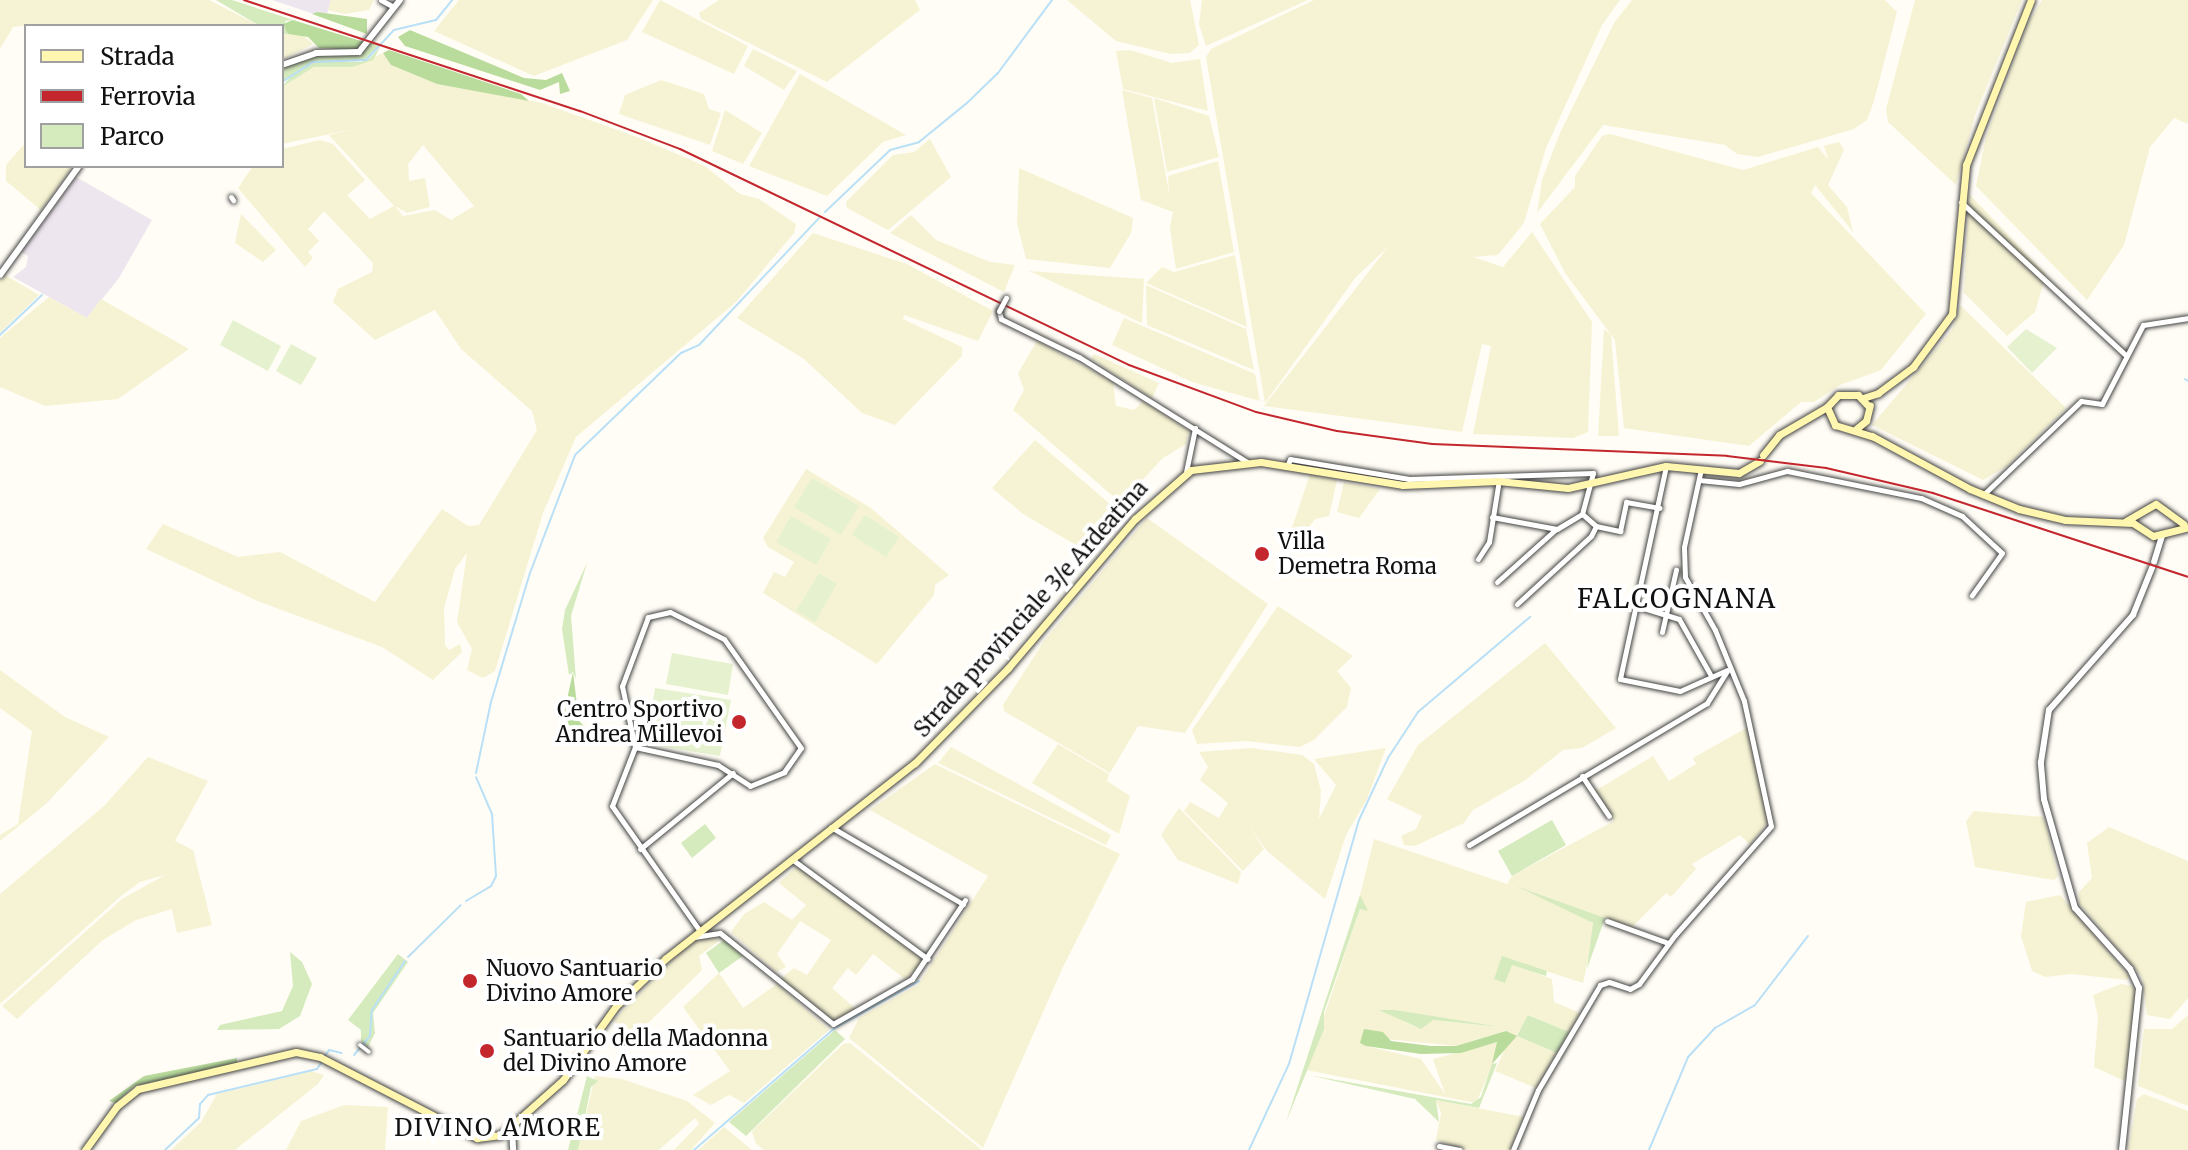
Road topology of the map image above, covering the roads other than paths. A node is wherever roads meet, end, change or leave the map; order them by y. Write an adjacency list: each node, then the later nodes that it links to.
1 (381, 0): 4 (street)
2 (400, 0): 4 (street)
3 (2031, 0): 7 (main road)
4 (392, 6): 5 (street)
5 (284, 64)
6 (78, 168): 8 (street)
7 (1960, 201): 11 (street); 12 (main road)
8 (0, 275)
9 (1006, 298): 17 (street, bridge)
10 (2188, 318): 11 (street)
11 (2127, 356): 28 (street)
12 (1878, 393): 13 (main road); 14 (main road)
13 (1863, 398): 14 (main road); 15 (main road)
14 (1869, 407): 16 (main road)
15 (1827, 411): 18 (main road); 23 (main road)
16 (1865, 423): 18 (main road); 19 (main road)
17 (1195, 428): 20 (street); 24 (street)
18 (1856, 429): 19 (main road)
19 (1872, 436): 28 (main road)
20 (1247, 462): 21 (main road); 24 (main road)
21 (1288, 464): 26 (main road); 26 (street)
22 (1666, 466): 23 (main road); 26 (main road); 29 (street)
23 (1701, 468): 25 (street)
24 (1186, 472): 54 (main road, Strada provinciale 3/e Ardeatina)
25 (1699, 480): 43 (street); 48 (street)
26 (1593, 484): 31 (street)
27 (1498, 486): 33 (street)
28 (1982, 495): 34 (main road)
29 (1659, 508): 35 (street); 45 (street)
30 (2143, 511): 32 (main road); 34 (main road); 36 (main road)
31 (1582, 514): 35 (street); 38 (street)
32 (2171, 516): 37 (main road); 39 (main road)
33 (1492, 517): 38 (street); 40 (street)
34 (2124, 521): 36 (main road)
35 (1596, 526): 44 (street)
36 (2142, 526): 39 (main road)
37 (2188, 527): 39 (main road)
38 (1557, 529): 42 (street)
39 (2161, 533): 70 (street)
40 (1478, 559)
41 (1676, 570): 46 (street)
42 (1497, 582)
43 (1972, 595)
44 (1517, 604)
45 (1637, 606): 46 (street); 49 (street)
46 (1666, 613): 47 (street); 49 (street)
47 (1662, 632)
48 (1728, 670): 49 (street); 52 (street); 60 (street)
49 (1710, 674)
50 (635, 747): 51 (street); 51 (street); 56 (street)
51 (733, 773): 56 (street)
52 (1582, 776): 53 (street); 55 (street)
53 (1609, 816)
54 (830, 826): 57 (main road, Strada provinciale 3/e Ardeatina); 61 (street)
55 (1469, 845)
56 (640, 849): 59 (street)
57 (793, 860): 59 (main road, Strada provinciale 3/e Ardeatina); 61 (street)
58 (1607, 921): 60 (street)
59 (696, 933): 61 (street); 64 (main road, Strada provinciale 3/e Ardeatina)
60 (1668, 943): 69 (street)
61 (928, 959)
62 (360, 1045): 63 (street)
63 (369, 1052)
64 (512, 1128): 66 (main road, Strada provinciale 3/e Ardeatina); 67 (street)
65 (1439, 1146): 68 (street)
66 (85, 1150)
67 (513, 1150)
68 (1460, 1150)
69 (1513, 1150)
70 (2122, 1150)

